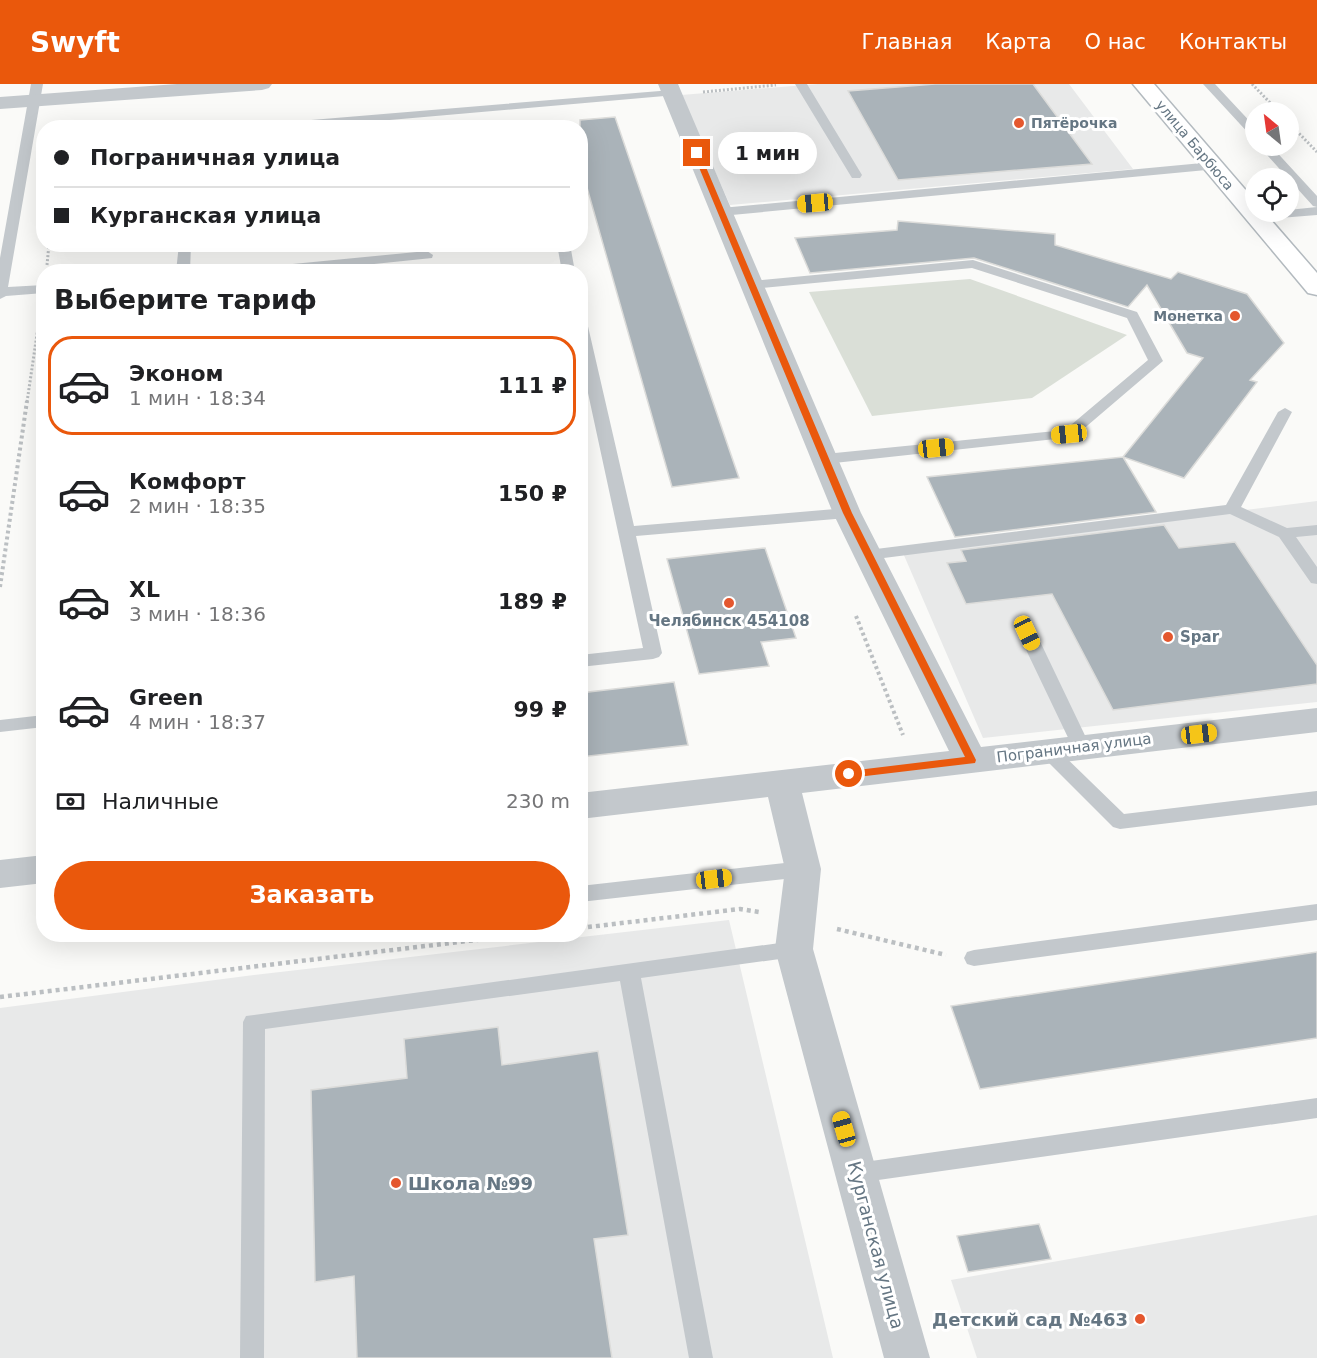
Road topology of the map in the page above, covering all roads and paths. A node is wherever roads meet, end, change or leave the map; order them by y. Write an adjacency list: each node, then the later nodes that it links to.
1 (262, 84): 8 (street)
2 (801, 84): 17 (lane)
3 (1143, 84): 16 (street, улица Барбюса)
4 (1209, 84): 12 (lane)
5 (1252, 84): 9 (path)
6 (781, 85): 7 (path)
7 (670, 88): 11 (lane); 21 (street)
8 (35, 92): 10 (street); 29 (lane)
9 (1269, 102)
10 (0, 103)
11 (334, 120)
12 (1245, 123)
13 (1299, 133): 14 (path)
14 (1317, 152)
15 (1274, 156): 19 (lane)
16 (1213, 166): 18 (street, улица Барбюса); 21 (lane)
17 (856, 175)
18 (1245, 203)
19 (1317, 203)
20 (1317, 211): 22 (lane)
21 (721, 212): 26 (street)
22 (1299, 212)
23 (1261, 222): 27 (street, улица Барбюса)
24 (427, 255): 25 (lane)
25 (334, 264)
26 (752, 285): 33 (street); 33 (lane)
27 (1317, 288)
28 (36, 290): 29 (lane)
29 (0, 294)
30 (36, 338): 41 (path)
31 (588, 358): 37 (lane)
32 (1285, 412): 34 (lane)
33 (825, 459): 35 (street)
34 (1232, 509): 38 (lane); 39 (lane)
35 (847, 513): 37 (lane); 39 (street)
36 (1317, 530): 38 (lane)
37 (627, 532): 43 (lane)
38 (1286, 533): 40 (lane)
39 (868, 555): 49 (street)
40 (1317, 579)
41 (0, 587)
42 (1027, 633): 47 (lane)
43 (588, 660)
44 (1317, 720): 47 (street, Пограничная улица)
45 (36, 722): 46 (lane)
46 (0, 726)
47 (1082, 748): 48 (street, Пограничная улица)
48 (1048, 751): 49 (street, Пограничная улица); 51 (lane)
49 (971, 760): 50 (street, Пограничная улица)
50 (782, 782): 52 (street, Пограничная улица); 53 (street, Курганская улица)
51 (1317, 798)
52 (588, 805)
53 (803, 869): 56 (lane); 59 (street, Курганская улица)
54 (36, 870): 55 (street)
55 (0, 874)
56 (588, 893)
57 (1317, 912): 60 (lane)
58 (459, 942): 62 (path)
59 (794, 949): 61 (lane); 64 (street, Курганская улица)
60 (974, 958)
61 (629, 971): 65 (lane); 66 (lane)
62 (0, 997)
63 (1317, 1108): 64 (lane)
64 (856, 1173): 67 (street, Курганская улица)
65 (252, 1358)
66 (701, 1358)
67 (907, 1358)

